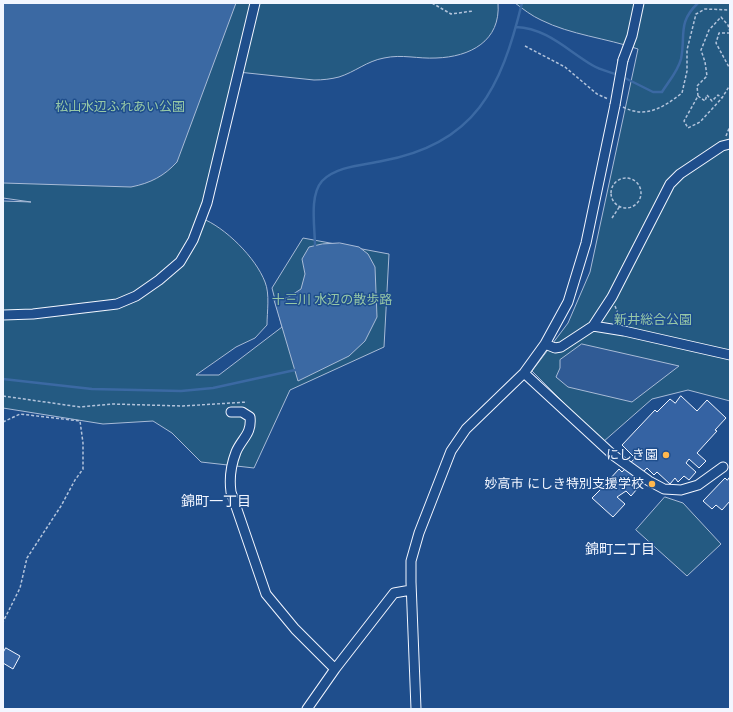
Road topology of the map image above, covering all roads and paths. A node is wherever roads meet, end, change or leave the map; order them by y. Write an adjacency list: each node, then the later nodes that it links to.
1 (255, 3): 18 (street)
2 (432, 3): 5 (path)
3 (639, 3): 12 (street, bridge)
4 (730, 10): 12 (path)
5 (473, 11)
6 (730, 32): 8 (path); 10 (path)
7 (525, 46): 12 (path)
8 (730, 69)
9 (730, 85): 11 (path)
10 (698, 96): 11 (path); 11 (path)
11 (722, 98)
12 (614, 103): 21 (street)
13 (730, 126): 14 (path)
14 (728, 141): 17 (street)
15 (620, 206): 15 (path); 16 (path)
16 (612, 218)
17 (612, 297): 19 (street); 20 (path)
18 (3, 315)
19 (593, 326): 20 (street); 21 (street)
20 (624, 331): 22 (street)
21 (545, 344): 23 (street)
22 (730, 355)
23 (524, 373): 28 (street); 29 (street)
24 (3, 396): 25 (path)
25 (247, 402)
26 (231, 412): 31 (street)
27 (3, 422): 30 (path)
28 (723, 467)
29 (411, 590): 31 (street); 33 (street)
30 (3, 622)
31 (335, 669): 32 (street)
32 (307, 709)
33 (416, 709)

